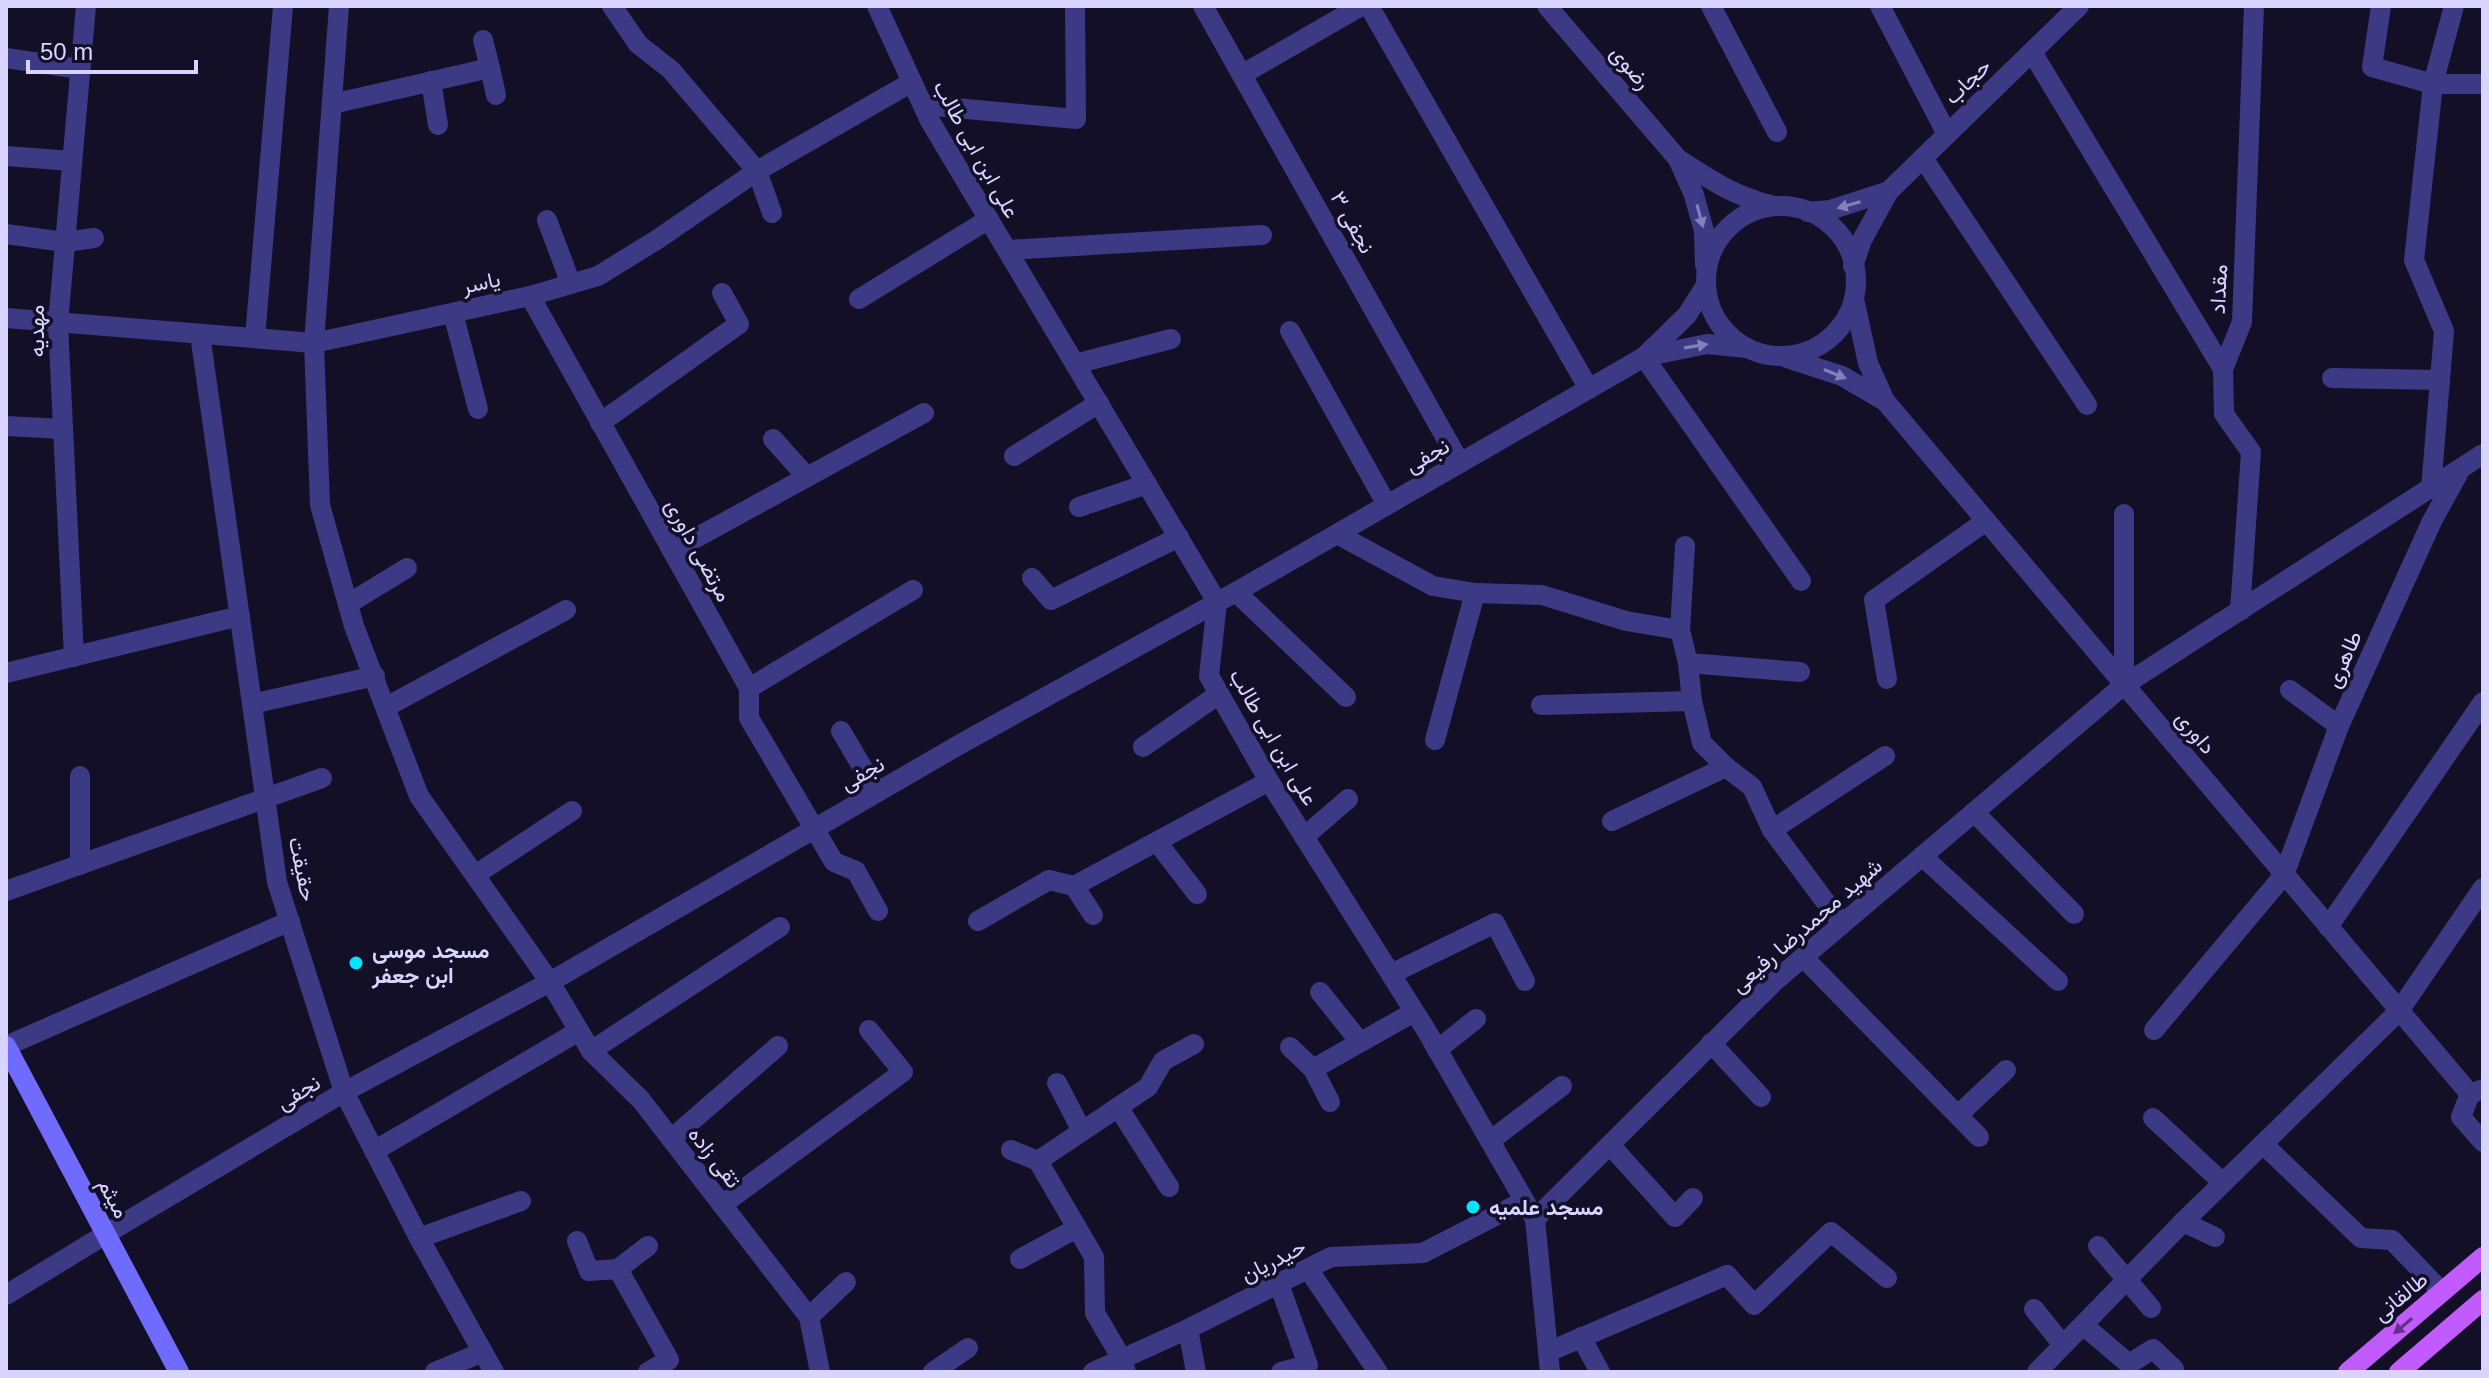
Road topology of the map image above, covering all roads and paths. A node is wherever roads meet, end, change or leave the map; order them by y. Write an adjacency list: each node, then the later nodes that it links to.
1 (86, 6): 21 (street, مهدیه)
2 (283, 6): 61 (street)
3 (339, 6): 28 (street, تقی زاده)
4 (612, 6): 37 (street)
5 (1075, 6): 29 (street)
6 (1203, 6): 22 (street, نجفی ۳)
7 (1361, 6): 22 (street)
8 (1369, 6): 71 (street)
9 (1547, 6): 35 (street, رضوی)
10 (1711, 6): 31 (street)
11 (1880, 6): 32 (street)
12 (2254, 6): 68 (street, مقداد)
13 (2381, 6): 25 (street)
14 (2454, 6): 25 (street)
15 (879, 7): 24 (street, علی ابن ابی طالب)
16 (2069, 10): 18 (street, حجاب)
17 (483, 40): 20 (street)
18 (2032, 52): 32 (street, حجاب); 68 (street)
19 (6, 58): 21 (street)
20 (490, 68): 23 (street); 27 (street)
21 (80, 69): 36 (street, مهدیه)
22 (1243, 74): 83 (street, نجفی ۳)
23 (431, 81): 28 (street); 30 (street)
24 (912, 82): 29 (street, علی ابن ابی طالب); 37 (street, یاسر)
25 (2433, 84): 26 (street); 70 (street)
26 (2483, 84)
27 (496, 95)
28 (332, 104): 63 (street, تقی زاده)
29 (923, 105): 42 (street, علی ابن ابی طالب)
30 (438, 125)
31 (1777, 132)
32 (1947, 134): 34 (street, حجاب)
33 (6, 156): 36 (street)
34 (1923, 158): 38 (street, حجاب); 74 (street)
35 (1678, 159): 39 (street); 50 (street, one-way to 50)
36 (72, 161): 47 (street, مهدیه)
37 (757, 171): 41 (street); 51 (street, یاسر)
38 (1889, 191): 40 (street, one-way to 40); 49 (street)
39 (1779, 207): 40 (street); 50 (street)
40 (1808, 212): 49 (street)
41 (772, 213)
42 (989, 219): 48 (street, علی ابن ابی طالب); 54 (street)
43 (547, 220): 51 (street)
44 (6, 234): 47 (street)
45 (1262, 235): 48 (street)
46 (94, 238): 47 (street)
47 (65, 242): 58 (street, مهدیه)
48 (1007, 250): 67 (street, علی ابن ابی طالب)
49 (1853, 266): 55 (street)
50 (1706, 281): 64 (street); 66 (street)
51 (571, 284): 53 (street, یاسر)
52 (722, 293): 77 (street)
53 (530, 296): 56 (street, یاسر); 77 (street, مرتضی داوری)
54 (859, 299)
55 (1854, 299): 65 (street); 72 (street)
56 (453, 313): 63 (street, یاسر); 75 (street)
57 (6, 318): 58 (street, یاسر)
58 (58, 323): 60 (street, یاسر); 79 (street, مهدیه)
59 (1290, 331): 88 (street)
60 (200, 334): 61 (street, یاسر); 106 (street, حقیقت)
61 (255, 338): 63 (street, یاسر)
62 (1171, 339): 67 (street)
63 (314, 343): 103 (street, تقی زاده)
64 (1748, 348): 65 (street); 66 (street, one-way to 64)
65 (1782, 356): 72 (street, one-way to 72)
66 (1644, 357): 71 (street, نجفی); 98 (street)
67 (1075, 364): 73 (street, علی ابن ابی طالب)
68 (2223, 369): 105 (street, مقداد)
69 (2332, 378): 70 (street)
70 (2440, 380): 87 (street)
71 (1589, 389): 83 (street, نجفی)
72 (1885, 401): 91 (street, داوری)
73 (1099, 403): 82 (street); 86 (street, علی ابن ابی طالب)
74 (2087, 405)
75 (478, 409)
76 (924, 413): 85 (street)
77 (600, 423): 95 (street, مرتضی داوری)
78 (6, 426): 79 (street)
79 (63, 429): 108 (street, مهدیه)
80 (773, 439): 85 (street)
81 (2483, 454): 84 (street, شهید محمدرضا رفیعی)
82 (1014, 456)
83 (1460, 463): 88 (street, نجفی)
84 (2461, 470): 87 (street, شهید محمدرضا رفیعی); 124 (street, طاهری)
85 (807, 477): 95 (street)
86 (1147, 484): 89 (street); 93 (street, علی ابن ابی طالب)
87 (2431, 489): 105 (street, شهید محمدرضا رفیعی)
88 (1387, 505): 92 (street, نجفی)
89 (1079, 507)
90 (2124, 514): 114 (street)
91 (1986, 521): 113 (street); 114 (street, داوری)
92 (1337, 534): 100 (street, نجفی); 101 (street)
93 (1179, 537): 97 (street); 102 (street, علی ابن ابی طالب)
94 (1685, 546): 107 (street)
95 (672, 551): 115 (street, مرتضی داوری)
96 (407, 568): 103 (street)
97 (1032, 578)
98 (1801, 581)
99 (913, 590): 115 (street)
100 (1236, 592): 102 (street, نجفی); 118 (street)
101 (1475, 593): 107 (street); 126 (street)
102 (1217, 602): 117 (street, علی ابن ابی طالب); 133 (street, نجفی)
103 (348, 604): 112 (street, تقی زاده)
104 (566, 610): 123 (street)
105 (2240, 611): 114 (street, شهید محمدرضا رفیعی)
106 (240, 616): 108 (street); 121 (street, حقیقت)
107 (1680, 630): 109 (street)
108 (74, 657): 111 (street)
109 (1688, 663): 110 (street); 119 (street)
110 (1800, 672)
111 (6, 673)
112 (375, 676): 121 (street); 123 (street, تقی زاده)
113 (1887, 679)
114 (2124, 685): 137 (street, شهید محمدرضا رفیعی); 146 (street, داوری)
115 (749, 688): 139 (street, مرتضی داوری)
116 (2290, 690): 124 (street)
117 (1219, 694): 127 (street); 132 (street, علی ابن ابی طالب)
118 (1346, 697)
119 (1692, 701): 122 (street); 129 (street)
120 (2483, 702): 158 (street)
121 (252, 704): 134 (street, حقیقت)
122 (1541, 705)
123 (386, 707): 145 (street, تقی زاده)
124 (2339, 726): 146 (street, طاهری)
125 (841, 731): 133 (street)
126 (1435, 740)
127 (1143, 747)
128 (1885, 756): 140 (street)
129 (1726, 767): 138 (street); 140 (street)
130 (80, 776): 144 (street)
131 (322, 778): 134 (street)
132 (1269, 781): 141 (street, علی ابن ابی طالب); 142 (street)
133 (877, 792): 139 (street, نجفی)
134 (265, 798): 144 (street); 154 (street, حقیقت)
135 (1348, 799): 141 (street)
136 (572, 811): 145 (street)
137 (1974, 812): 143 (street, شهید محمدرضا رفیعی); 152 (street)
138 (1612, 821)
139 (814, 828): 151 (street, مرتضی داوری); 163 (street, نجفی)
140 (1772, 830): 156 (street)
141 (1304, 837): 160 (street, علی ابن ابی طالب)
142 (1157, 842): 147 (street); 150 (street)
143 (1922, 856): 156 (street, شهید محمدرضا رفیعی); 162 (street)
144 (80, 865): 149 (street)
145 (475, 875): 163 (street, تقی زاده)
146 (2284, 875): 158 (street, داوری); 169 (street, طاهری)
147 (1074, 886): 153 (street); 155 (street)
148 (2483, 888): 165 (street)
149 (6, 891)
150 (1197, 894)
151 (878, 911)
152 (2074, 914)
153 (1093, 915)
154 (290, 921): 174 (street); 184 (street, حقیقت)
155 (978, 921)
156 (1842, 924): 159 (street, شهید محمدرضا رفیعی)
157 (780, 927): 178 (street)
158 (2328, 927): 165 (street, داوری)
159 (1803, 957): 172 (street, شهید محمدرضا رفیعی); 188 (street)
160 (1391, 974): 161 (street); 166 (street, علی ابن ابی طالب)
161 (1525, 981)
162 (2058, 981)
163 (550, 982): 170 (street, تقی زاده); 184 (street, نجفی)
164 (1320, 992): 171 (street)
165 (2399, 1011): 183 (street, داوری); 195 (street)
166 (1414, 1012): 171 (street); 177 (street, علی ابن ابی طالب)
167 (1476, 1019): 177 (street)
168 (869, 1030): 204 (street)
169 (2154, 1030)
170 (579, 1031): 178 (street, تقی زاده); 198 (street)
171 (1360, 1042): 179 (street)
172 (1711, 1043): 185 (street); 196 (street, شهید محمدرضا رفیعی)
173 (1194, 1044): 187 (street)
174 (6, 1046): 208 (main road, میثم)
175 (778, 1046): 192 (street)
176 (1290, 1047): 179 (street)
177 (1437, 1050): 193 (street, علی ابن ابی طالب)
178 (591, 1051): 192 (street, تقی زاده)
179 (1313, 1069): 186 (street)
180 (2006, 1070): 188 (street)
181 (1057, 1083): 190 (street)
182 (1562, 1086): 193 (street)
183 (2476, 1091): 194 (street)
184 (344, 1092): 198 (street, حقیقت); 208 (street, نجفی)
185 (1761, 1097)
186 (1330, 1102)
187 (1118, 1107): 190 (street); 201 (street)
188 (1958, 1115): 191 (street)
189 (2153, 1118): 200 (street)
190 (1082, 1131): 199 (street)
191 (1979, 1137)
192 (671, 1139): 204 (street, تقی زاده)
193 (1490, 1141): 205 (street, علی ابن ابی طالب)
194 (2483, 1142)
195 (2263, 1144): 200 (street); 222 (street)
196 (1610, 1145): 202 (street); 205 (street, شهید محمدرضا رفیعی)
197 (1011, 1150): 199 (street)
198 (374, 1151): 210 (street, حقیقت)
199 (1038, 1161): 207 (street)
200 (2223, 1183): 206 (street)
201 (1169, 1187)
202 (1693, 1198)
203 (521, 1201): 210 (street)
204 (722, 1205): 227 (street, تقی زاده)
205 (1530, 1210): 217 (street, حیدریان); 234 (street, علی ابن ابی طالب)
206 (2183, 1222): 209 (street); 219 (street)
207 (1077, 1228): 215 (street); 235 (street)
208 (106, 1234): 223 (street, نجفی); 237 (main road, میثم)
209 (2215, 1237)
210 (419, 1238): 233 (street, حقیقت)
211 (577, 1241): 216 (street)
212 (648, 1246): 216 (street)
213 (2098, 1246): 219 (street)
214 (2483, 1257): 222 (main road, طالقانی)
215 (1020, 1259)
216 (618, 1269): 240 (street)
217 (1308, 1269): 221 (street, حیدریان); 246 (street)
218 (1887, 1278): 230 (street)
219 (2126, 1280): 225 (street); 228 (street)
220 (846, 1282): 227 (street)
221 (1279, 1284): 229 (street, حیدریان); 245 (street)
222 (2442, 1292): 249 (main road, طالقانی, one-way to 249)
223 (6, 1295)
224 (2483, 1300): 250 (main road)
225 (2151, 1308)
226 (2034, 1309): 231 (street)
227 (809, 1317): 241 (street, تقی زاده)
228 (2083, 1325): 231 (street); 236 (street)
229 (1188, 1329): 235 (street, حیدریان); 244 (street)
230 (1581, 1337): 234 (street); 247 (street)
231 (2063, 1345): 248 (street)
232 (968, 1348): 242 (street)
233 (483, 1352): 238 (street); 239 (street, حقیقت)
234 (1549, 1362)
235 (1124, 1366): 243 (street, حیدریان)
236 (2174, 1369)
237 (179, 1372)
238 (435, 1372)
239 (494, 1372)
240 (648, 1372)
241 (820, 1372)
242 (933, 1372)
243 (1093, 1372)
244 (1196, 1372)
245 (1281, 1372)
246 (1378, 1372)
247 (1600, 1372)
248 (2037, 1372)
249 (2348, 1372)
250 (2399, 1372)

